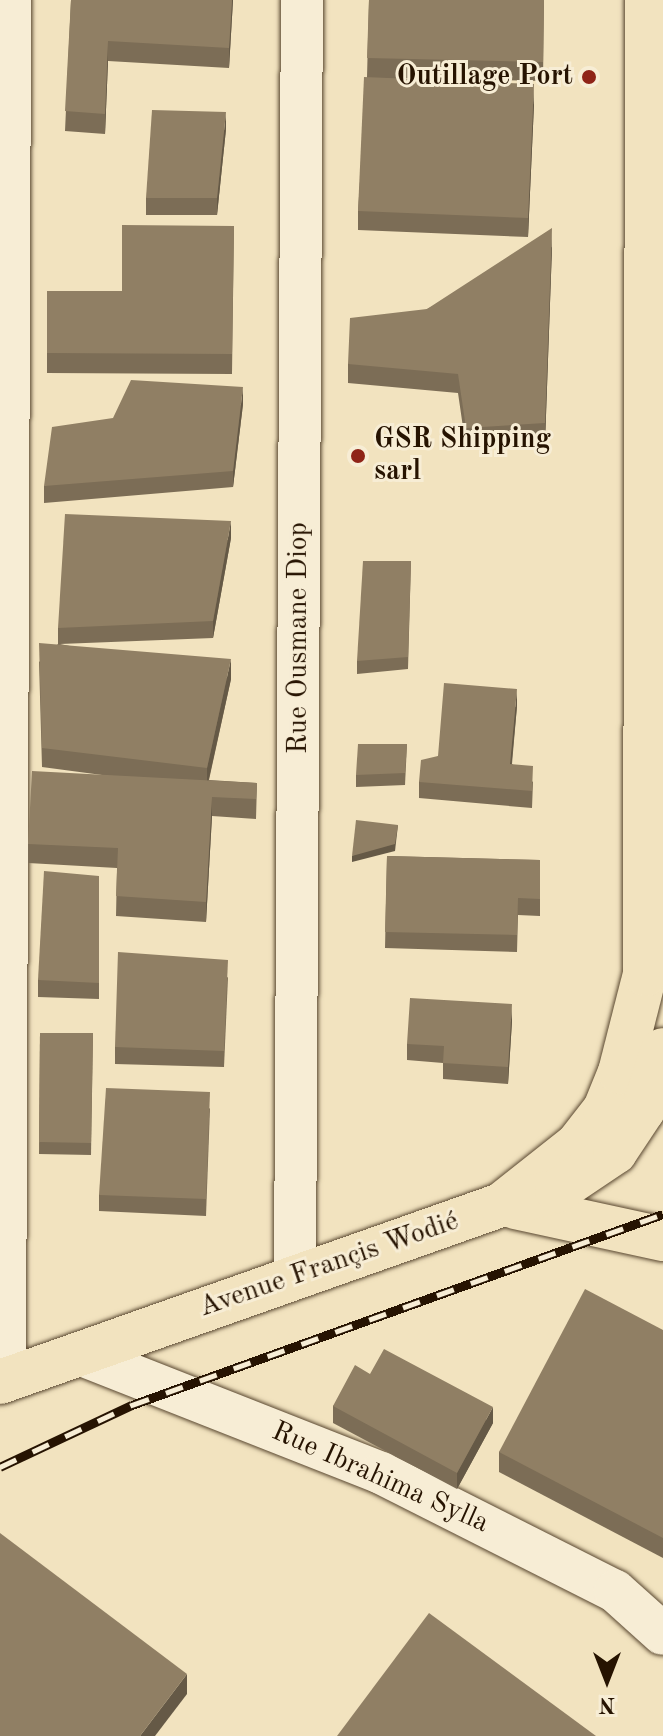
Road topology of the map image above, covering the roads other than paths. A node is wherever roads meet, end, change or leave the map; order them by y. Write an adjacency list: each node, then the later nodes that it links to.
1 (10, 0): 12 (street)
2 (302, 0): 10 (street, Rue Ousmane Diop)
3 (647, 0): 4 (main road)
4 (655, 701): 5 (main road)
5 (645, 974): 6 (main road); 8 (main road)
6 (663, 1026)
7 (663, 1050): 8 (main road)
8 (501, 1205): 9 (main road); 10 (main road, Avenue Françis Wodié)
9 (663, 1239)
10 (295, 1277): 11 (main road, Avenue Françis Wodié)
11 (79, 1354): 12 (main road, Avenue Françis Wodié); 13 (street, Rue Ibrahima Sylla)
12 (2, 1381)
13 (663, 1634)

